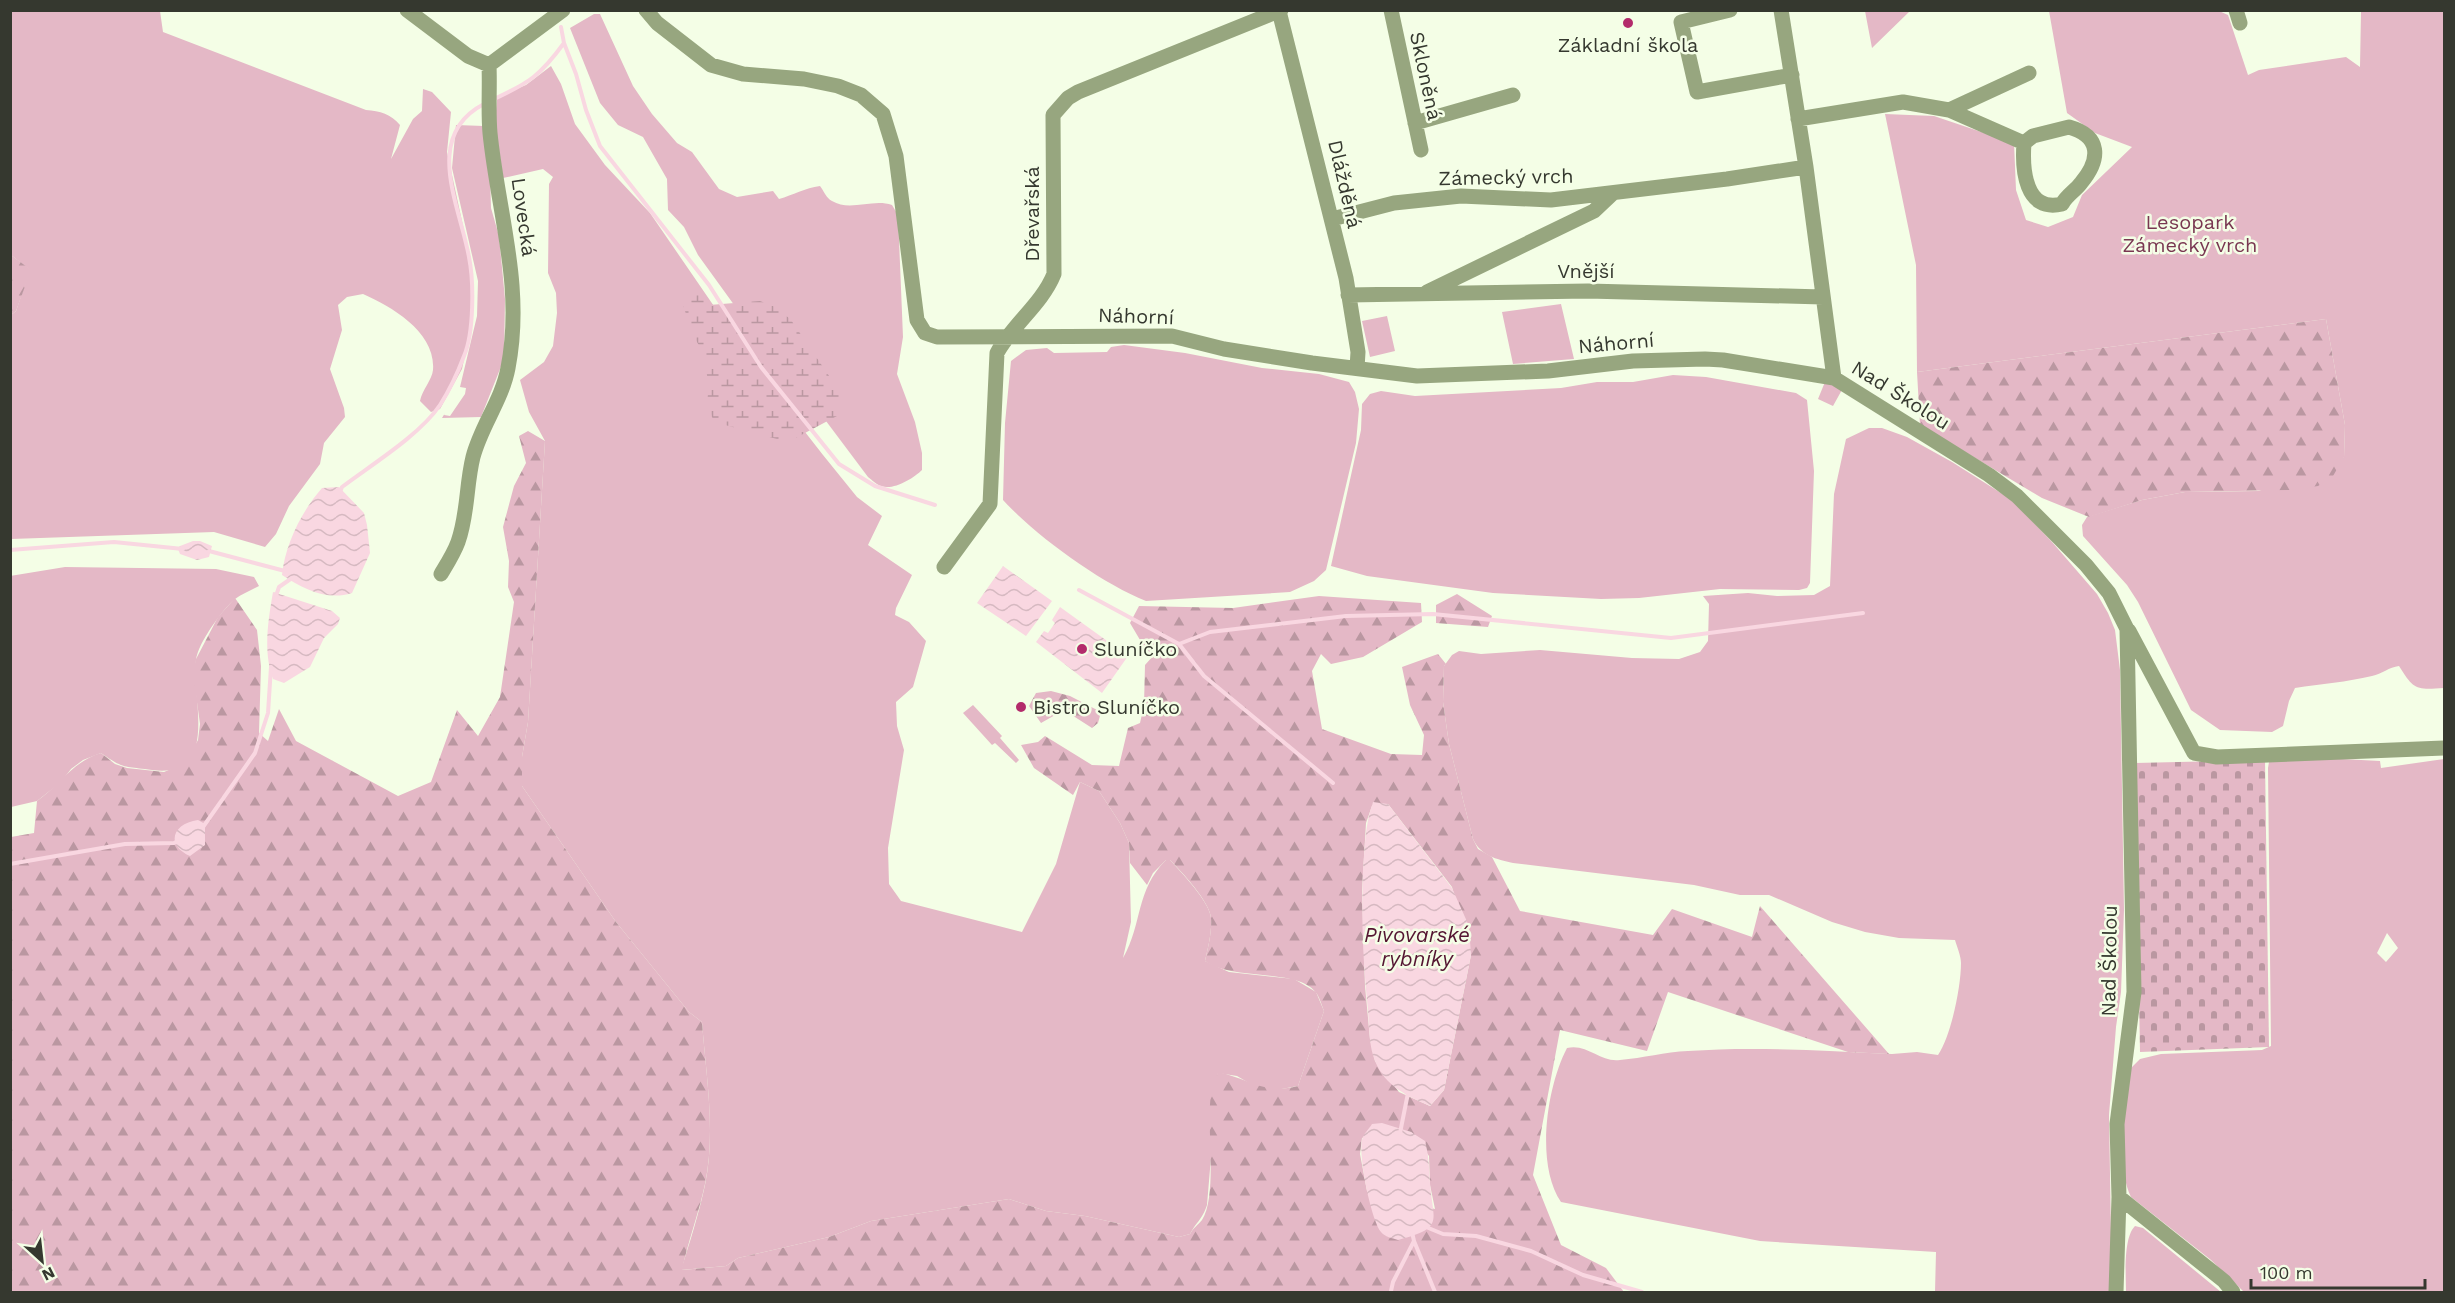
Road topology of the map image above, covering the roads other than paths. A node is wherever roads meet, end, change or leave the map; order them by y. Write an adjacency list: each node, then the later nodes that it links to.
1 (407, 10): 8 (street)
2 (563, 10): 8 (street)
3 (645, 10): 23 (street, Náhorní)
4 (1391, 10): 14 (street, Skloněná)
5 (1731, 10): 10 (street)
6 (1781, 10): 10 (street, Nad Školou)
7 (1280, 11): 19 (street, Dlážděná); 23 (street, Dřevařská)
8 (489, 65): 27 (street, Lovecká)
9 (2029, 73): 12 (street)
10 (1792, 75): 13 (street, Nad Školou)
11 (1513, 95): 14 (street)
12 (1949, 110): 13 (street); 15 (street)
13 (1798, 119): 17 (street, Nad Školou)
14 (1415, 123): 16 (street, Skloněná)
15 (2024, 143): 15 (street)
16 (1421, 150)
17 (1806, 167): 18 (street, Zámecký vrch); 22 (street, Nad Školou)
18 (1612, 194): 19 (street, Zámecký vrch); 21 (street, Zámecký vrch)
19 (1332, 219): 20 (street, Dlážděná)
20 (1348, 295): 21 (street, Vnější); 24 (street, Dlážděná)
21 (1422, 295): 22 (street, Vnější)
22 (1823, 297): 25 (street, Nad Školou)
23 (1006, 337): 24 (street, Náhorní); 26 (street, Dřevařská)
24 (1357, 368): 25 (street, Náhorní)
25 (1834, 378): 28 (street, Nad Školou)
26 (944, 567)
27 (441, 574)
28 (2127, 629): 29 (street, Nad Školou); 30 (street, Nad Školou)
29 (2445, 748)
30 (2119, 1197): 31 (street, Nad Školou); 32 (street)
31 (2116, 1293)
32 (2233, 1293)

